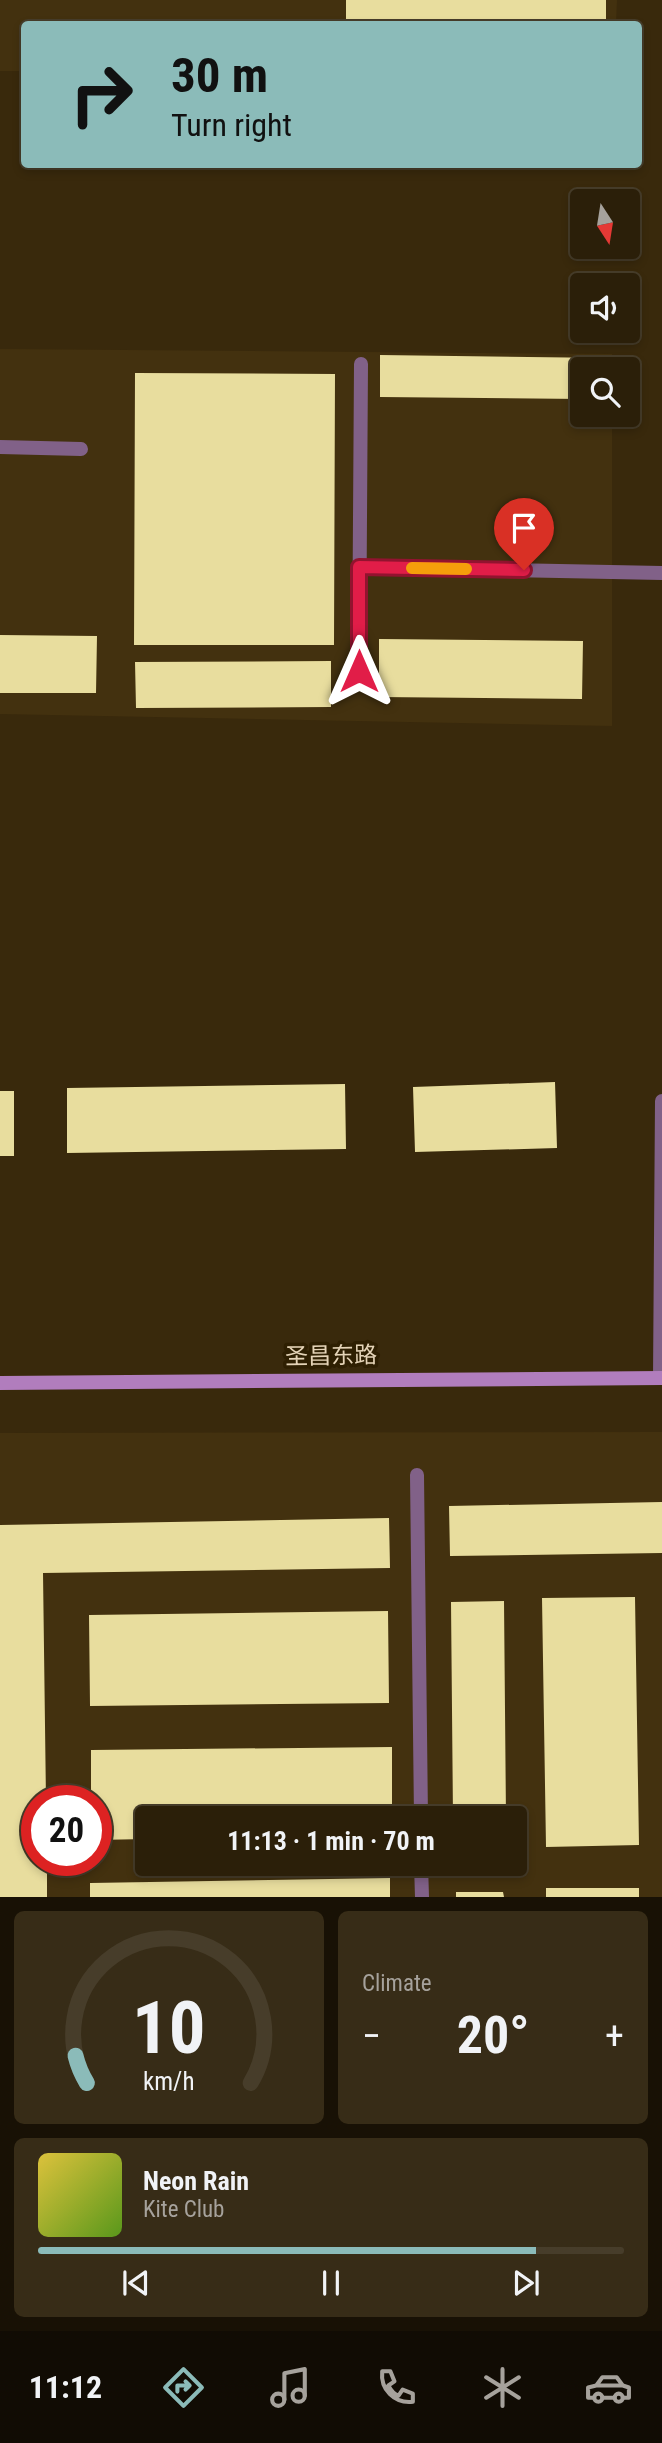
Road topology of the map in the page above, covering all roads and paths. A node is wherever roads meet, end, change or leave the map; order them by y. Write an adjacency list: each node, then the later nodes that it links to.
1 (361, 364): 4 (street)
2 (0, 447): 3 (street)
3 (81, 449)
4 (359, 567): 5 (street); 6 (street)
5 (662, 573)
6 (359, 671)
7 (662, 1101): 8 (street)
8 (661, 1378): 9 (street, 圣昌东路)
9 (0, 1383)
10 (416, 1475): 11 (street)
11 (421, 1806)
12 (421, 1876): 13 (street)
13 (422, 1897)

